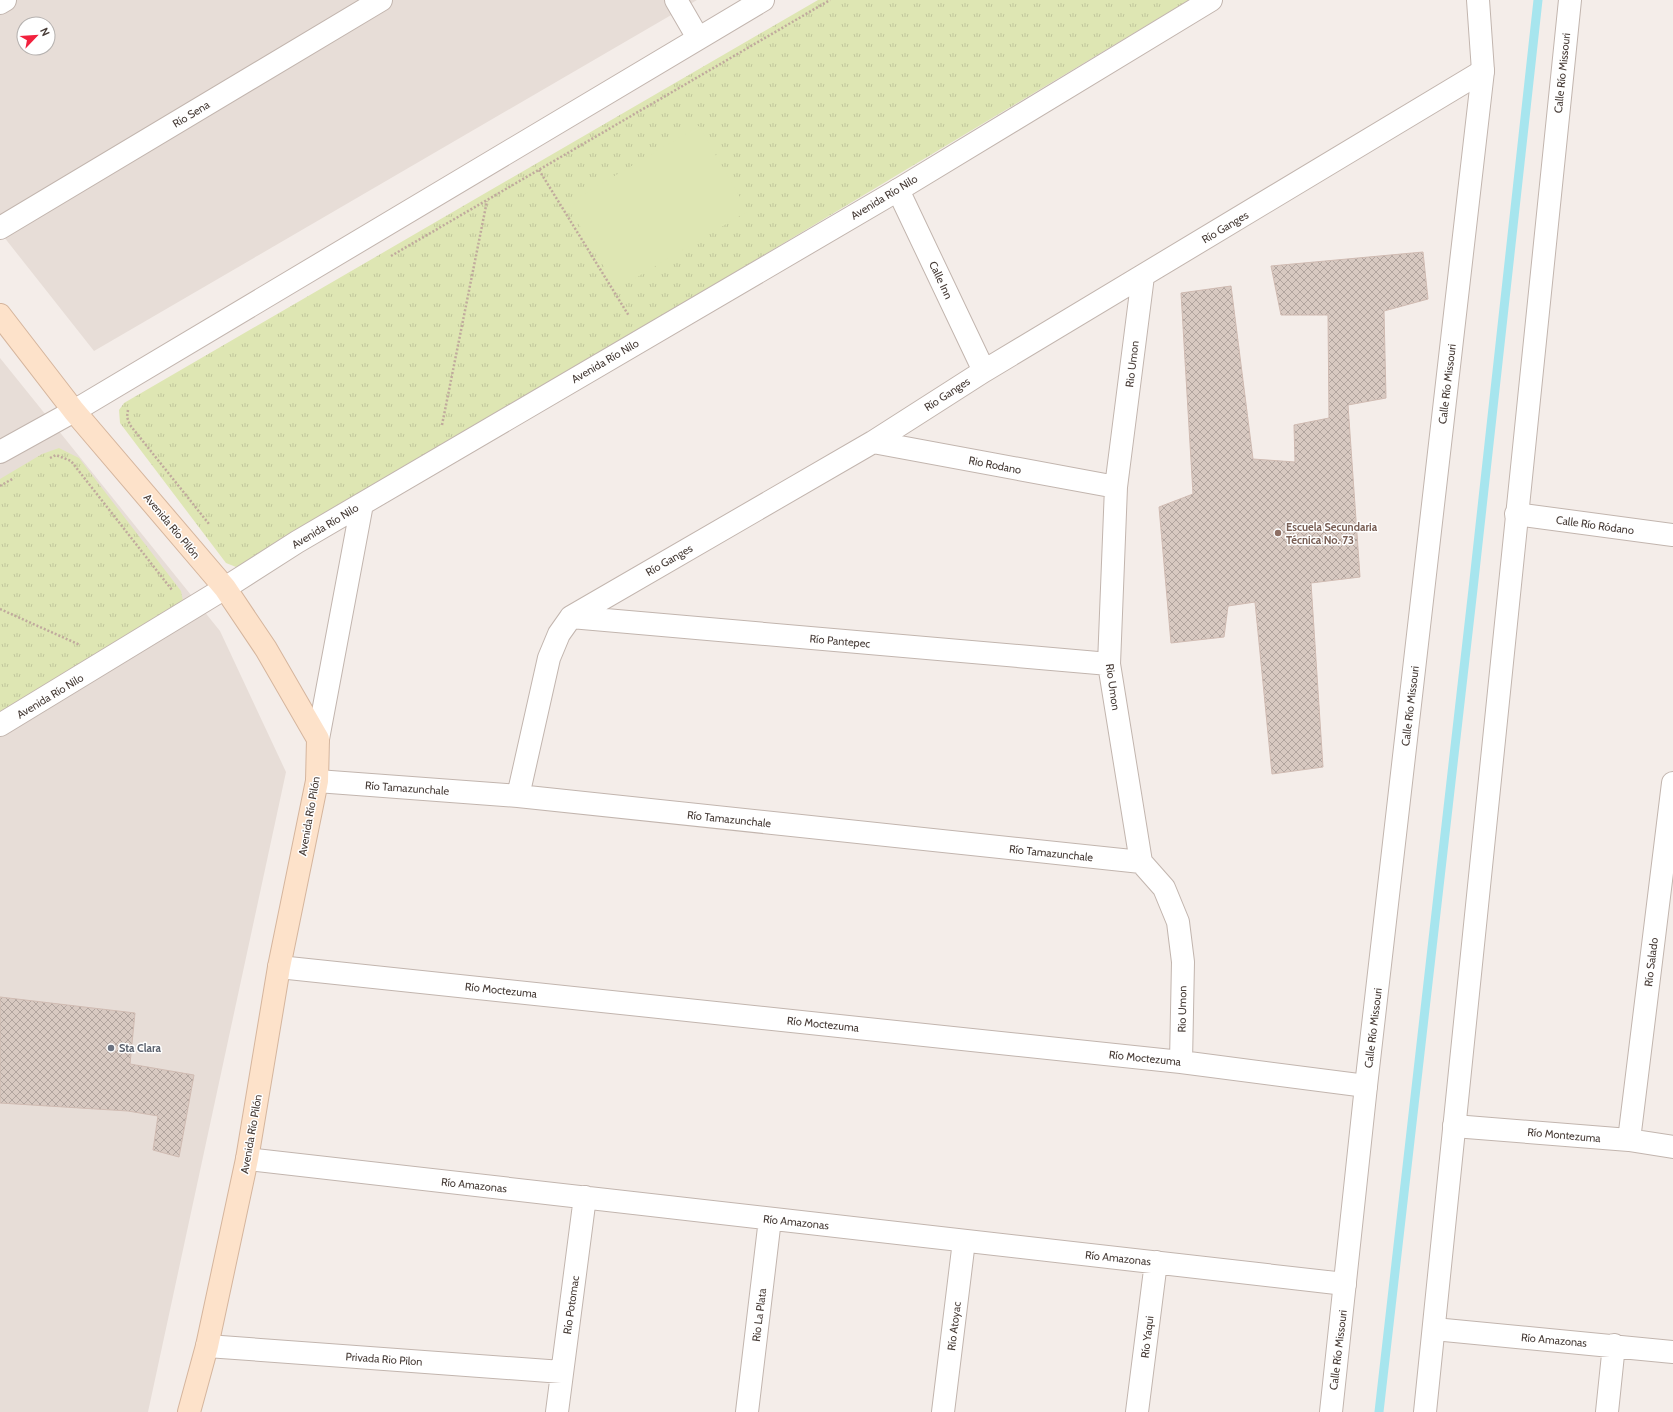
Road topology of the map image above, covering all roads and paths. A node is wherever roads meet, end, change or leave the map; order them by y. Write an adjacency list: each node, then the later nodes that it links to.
1 (5, 0): 9 (street)
2 (381, 0): 15 (street, Río Sena)
3 (676, 0): 10 (street)
4 (763, 0): 10 (street)
5 (830, 0): 12 (path)
6 (1211, 0): 13 (street, Avenida Río Nilo)
7 (1478, 0): 11 (street, Calle Río Missouri)
8 (1570, 0): 31 (street, Calle Río Missouri)
9 (0, 3)
10 (698, 38): 22 (street)
11 (1483, 71): 17 (street, Río Ganges); 48 (street, Calle Río Missouri)
12 (539, 170): 14 (path); 19 (path)
13 (898, 190): 20 (street, Calle Inn); 30 (street, Avenida Río Nilo)
14 (487, 200): 16 (path); 23 (path)
15 (0, 228)
16 (390, 256)
17 (1143, 276): 20 (street, Río Ganges); 29 (street, Rio Umon)
18 (0, 315): 22 (main road, Avenida Río Pilón)
19 (630, 318)
20 (984, 371): 24 (street, Río Ganges)
21 (129, 409): 32 (path)
22 (74, 411): 25 (street); 34 (main road, Avenida Río Pilón)
23 (442, 426)
24 (873, 442): 29 (street, Rio Rodano); 37 (street, Río Ganges)
25 (0, 452)
26 (46, 460): 35 (path)
27 (20, 474): 28 (path)
28 (0, 486)
29 (1116, 488): 39 (street, Rio Umon)
30 (362, 504): 34 (street, Avenida Río Nilo); 41 (street)
31 (1516, 514): 33 (street, Calle Río Ródano); 49 (street, Calle Río Missouri)
32 (211, 526)
33 (1673, 536)
34 (225, 588): 40 (street, Avenida Río Nilo); 41 (main road, Avenida Río Pilón)
35 (174, 592)
36 (0, 609): 38 (path)
37 (571, 617): 39 (street, Río Pantepec); 44 (street, Río Ganges)
38 (87, 648)
39 (1109, 664): 45 (street, Rio Umon)
40 (0, 725)
41 (318, 739): 42 (main road, Avenida Río Pilón)
42 (317, 781): 44 (street, Río Tamazunchale); 46 (main road, Avenida Río Pilón)
43 (1673, 783): 50 (street, Río Salado)
44 (518, 796): 45 (street, Río Tamazunchale)
45 (1141, 862): 47 (street, Rio Umon)
46 (279, 967): 47 (street, Río Moctezuma); 52 (main road, Avenida Río Pilón)
47 (1181, 1062): 48 (street, Río Moctezuma)
48 (1366, 1086): 57 (street, Calle Río Missouri)
49 (1454, 1126): 50 (street, Río Montezuma); 58 (street, Calle Río Missouri)
50 (1629, 1140): 51 (street, Río Montezuma)
51 (1673, 1147)
52 (247, 1159): 53 (street, Río Amazonas); 60 (main road, Avenida Río Pilón)
53 (585, 1197): 54 (street, Río Amazonas); 62 (street, Río Potomac)
54 (770, 1219): 55 (street, Río Amazonas); 65 (street, Rio La Plata)
55 (964, 1240): 56 (street, Río Amazonas); 66 (street, Río Atoyac)
56 (1156, 1262): 57 (street, Río Amazonas); 67 (street, Río Yaqui)
57 (1345, 1284): 68 (street, Calle Río Missouri)
58 (1434, 1329): 59 (street, Río Amazonas); 69 (street, Calle Río Missouri)
59 (1614, 1345): 61 (street, Río Amazonas); 70 (street)
60 (207, 1346): 62 (street, Privada Rio Pilon); 63 (main road, Avenida Río Pilón)
61 (1673, 1352)
62 (562, 1372): 64 (street, Río Potomac)
63 (189, 1412)
64 (557, 1412)
65 (747, 1412)
66 (943, 1412)
67 (1138, 1412)
68 (1330, 1412)
69 (1425, 1412)
70 (1607, 1412)

